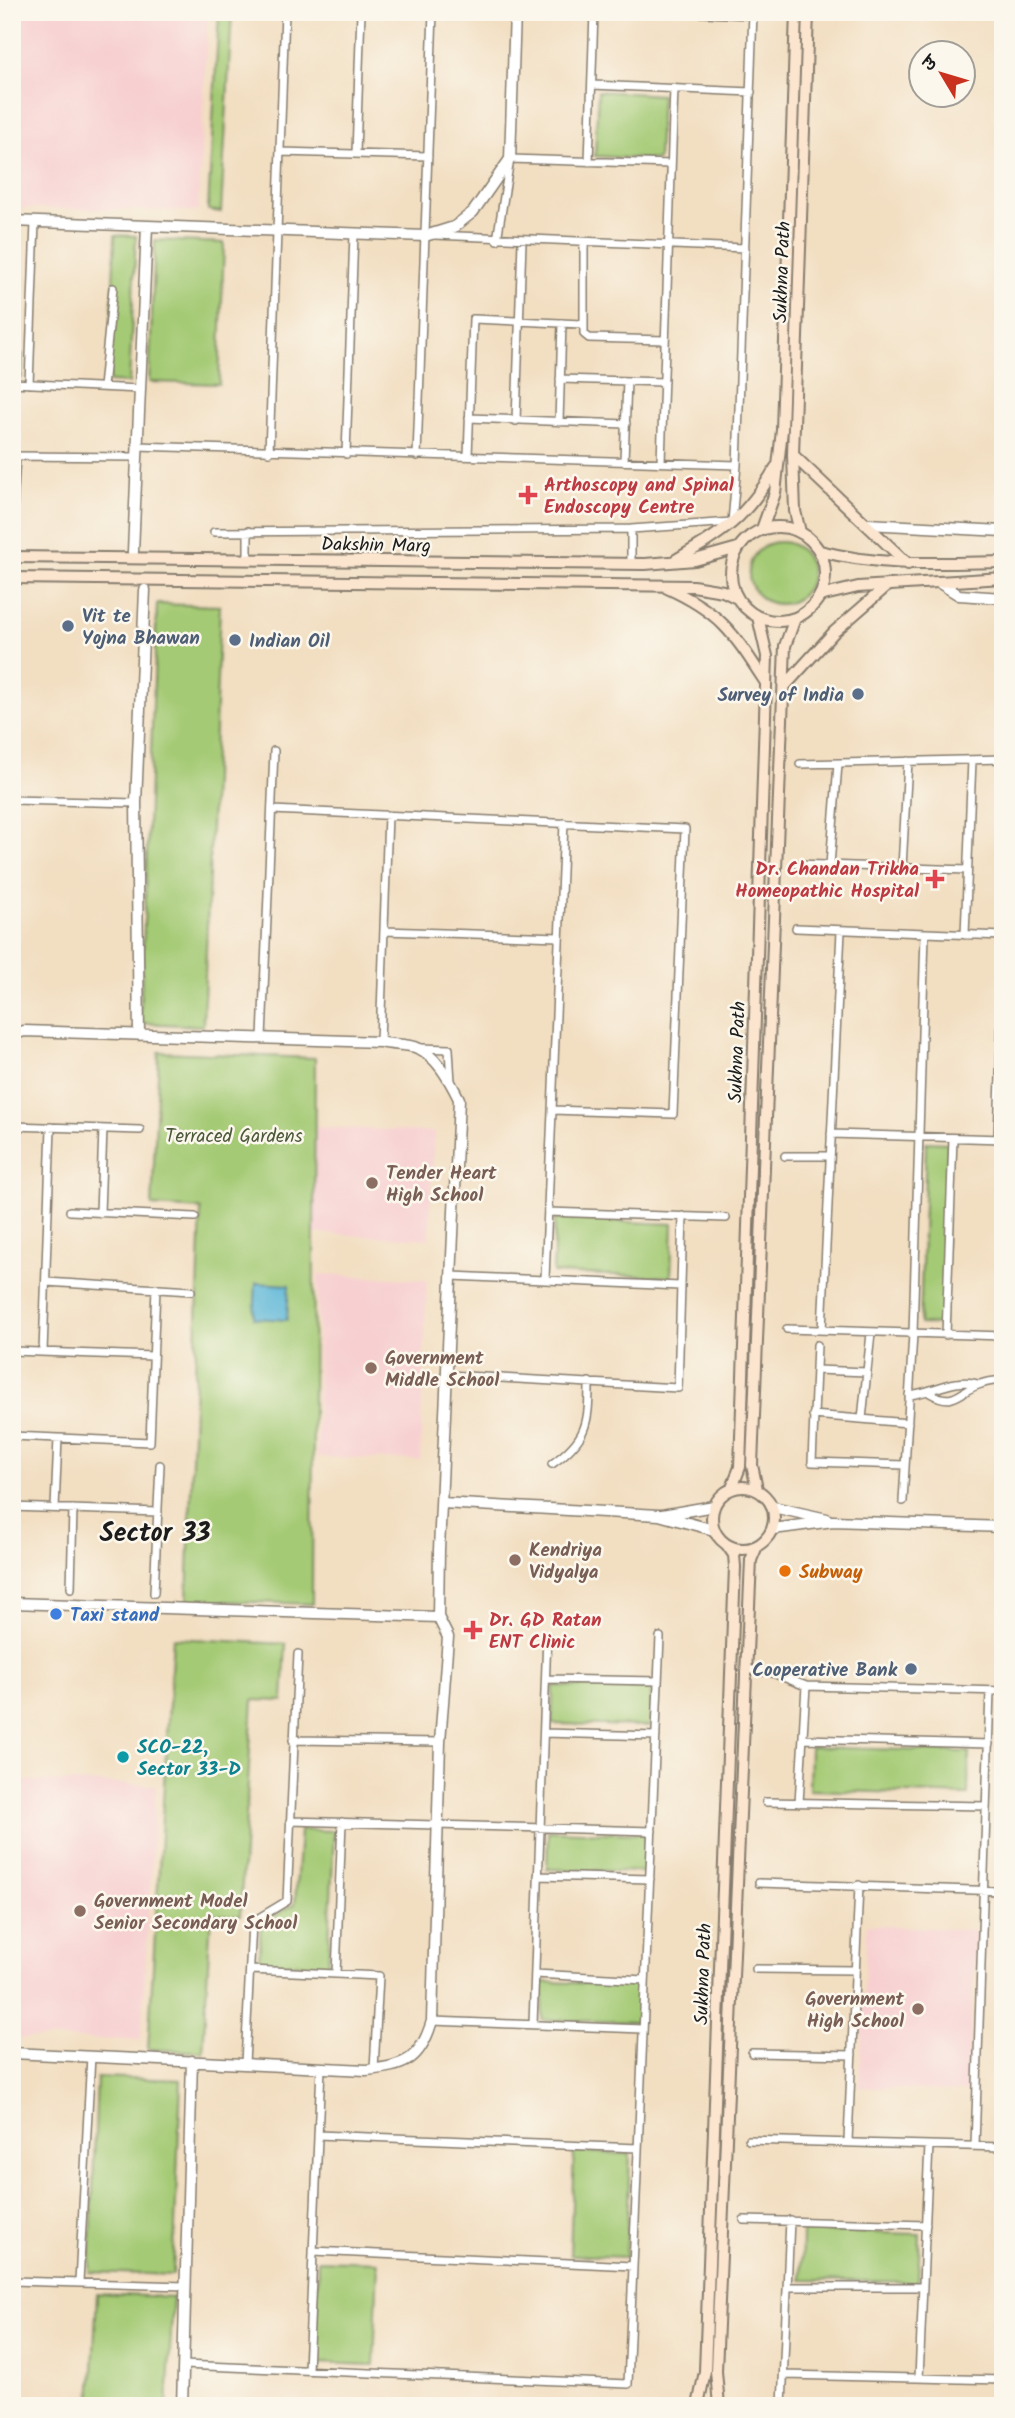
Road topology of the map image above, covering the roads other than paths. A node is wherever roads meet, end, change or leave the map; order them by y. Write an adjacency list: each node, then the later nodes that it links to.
1 (285, 12): 13 (street)
2 (361, 12): 14 (street)
3 (433, 12): 15 (street)
4 (515, 12): 16 (street)
5 (594, 12): 10 (street)
6 (680, 12): 9 (street)
7 (796, 12): 56 (main road, Sukhna Path)
8 (808, 12): 49 (main road, Sukhna Path)
9 (753, 13): 12 (street)
10 (592, 85): 11 (street); 17 (street)
11 (674, 88): 12 (street); 18 (street)
12 (751, 92): 29 (street)
13 (280, 152): 14 (street); 22 (street)
14 (356, 153): 15 (street)
15 (428, 156): 24 (street)
16 (510, 159): 17 (street); 24 (street); 25 (street)
17 (589, 162): 18 (street)
18 (671, 164): 28 (street)
19 (12, 221): 20 (street)
20 (36, 222): 21 (street); 39 (street)
21 (147, 226): 22 (street); 41 (street)
22 (277, 232): 23 (street); 47 (street)
23 (354, 234): 24 (street); 48 (street)
24 (427, 235): 25 (street); 51 (street)
25 (497, 240): 26 (street)
26 (522, 241): 27 (street); 31 (street)
27 (584, 243): 28 (street); 33 (street)
28 (668, 245): 29 (street); 34 (street)
29 (745, 248): 55 (street)
30 (113, 288): 40 (street)
31 (519, 321): 32 (street); 42 (street); 43 (street)
32 (562, 323): 33 (street); 35 (street)
33 (582, 324): 34 (street)
34 (665, 340): 37 (street)
35 (560, 379): 36 (street); 44 (street)
36 (627, 381): 37 (street); 45 (street)
37 (664, 382): 54 (street)
38 (12, 383): 39 (street)
39 (29, 384): 40 (street)
40 (103, 387): 41 (street)
41 (140, 389): 46 (street)
42 (469, 418): 43 (street); 52 (street)
43 (516, 421): 44 (street)
44 (559, 422): 45 (street)
45 (626, 424): 53 (street)
46 (137, 452): 47 (street); 50 (street); 67 (street)
47 (269, 452): 48 (street)
48 (346, 454): 51 (street)
49 (793, 455): 57 (main road); 64 (main road, Sukhna Path)
50 (14, 456): 58 (street)
51 (417, 456): 52 (street)
52 (468, 456): 53 (street)
53 (624, 461): 54 (street)
54 (661, 462): 55 (street)
55 (737, 465): 59 (street)
56 (778, 465): 60 (main road, Sukhna Path); 70 (main road)
57 (867, 524): 62 (street); 73 (main road)
58 (12, 527)
59 (631, 529): 61 (street); 72 (street)
60 (762, 529): 64 (main road); 65 (main road)
61 (248, 531): 63 (street); 68 (street)
62 (1003, 531)
63 (214, 532)
64 (800, 532): 66 (main road)
65 (738, 548): 70 (main road, Dakshin Marg); 81 (main road)
66 (820, 551): 73 (main road); 80 (main road)
67 (133, 552)
68 (248, 554)
69 (12, 557): 72 (main road, Dakshin Marg)
70 (672, 562): 72 (main road, Dakshin Marg)
71 (1003, 562): 73 (main road)
72 (631, 564)
73 (908, 564)
74 (12, 578): 78 (main road, Dakshin Marg)
75 (1003, 578): 76 (main road)
76 (939, 582): 77 (main road); 82 (street)
77 (888, 585): 80 (main road); 86 (main road)
78 (662, 586): 81 (main road, Dakshin Marg); 85 (main road)
79 (145, 590): 94 (street)
80 (820, 596): 84 (main road)
81 (737, 598): 83 (main road)
82 (1003, 598)
83 (758, 617): 84 (main road); 85 (main road, Sukhna Path)
84 (795, 618): 86 (main road, Sukhna Path)
85 (766, 683): 165 (main road, Sukhna Path)
86 (784, 687): 166 (main road, Sukhna Path)
87 (274, 751): 95 (street)
88 (1003, 759): 89 (street)
89 (972, 760): 90 (street); 101 (street)
90 (908, 761): 92 (street); 100 (street)
91 (800, 764): 92 (street)
92 (838, 764): 99 (street)
93 (12, 800): 94 (street)
94 (136, 803): 111 (street)
95 (272, 810): 96 (street); 112 (street)
96 (388, 814): 97 (street); 103 (street)
97 (564, 823): 108 (street); 116 (street)
98 (797, 864): 99 (street)
99 (830, 865): 100 (street)
100 (902, 867): 101 (street)
101 (967, 870): 106 (street)
102 (796, 928): 104 (street)
103 (384, 931): 108 (street); 113 (street)
104 (841, 931): 105 (street); 121 (street)
105 (925, 934): 106 (street); 122 (street)
106 (965, 934): 107 (street)
107 (1003, 936)
108 (559, 937): 116 (street)
109 (1003, 983): 124 (street)
110 (12, 1035): 111 (street)
111 (139, 1035): 112 (street)
112 (262, 1038): 113 (street)
113 (380, 1042): 114 (street)
114 (415, 1048): 115 (street); 115 (street)
115 (451, 1082): 133 (street)
116 (552, 1110): 128 (street)
117 (12, 1126): 118 (street)
118 (51, 1128): 119 (street); 135 (street)
119 (103, 1129): 120 (street); 129 (street)
120 (140, 1130)
121 (831, 1134): 122 (street); 126 (street)
122 (919, 1137): 123 (street); 142 (street)
123 (953, 1138): 124 (street); 143 (street)
124 (1000, 1139)
125 (785, 1156): 126 (street)
126 (830, 1156): 140 (street)
127 (70, 1211): 129 (street)
128 (548, 1212): 130 (street); 134 (street)
129 (100, 1213): 131 (street)
130 (683, 1216): 132 (street); 136 (street)
131 (195, 1217)
132 (726, 1218)
133 (453, 1276): 134 (street); 151 (street)
134 (545, 1279): 136 (street)
135 (46, 1282): 137 (street); 147 (street)
136 (680, 1286): 153 (street)
137 (156, 1288): 138 (street); 148 (street)
138 (191, 1291)
139 (787, 1329): 140 (street)
140 (822, 1330): 141 (street)
141 (871, 1333): 142 (street); 150 (street)
142 (913, 1334): 143 (street); 156 (street)
143 (946, 1335): 144 (street)
144 (1003, 1336)
145 (817, 1345): 149 (street)
146 (12, 1351): 147 (street)
147 (43, 1352): 148 (street)
148 (153, 1356): 161 (street)
149 (816, 1370): 150 (street); 157 (street)
150 (867, 1373): 158 (street)
151 (448, 1375): 153 (street); 168 (street)
152 (1003, 1380): 154 (street)
153 (589, 1382): 162 (street)
154 (978, 1384): 155 (street); 155 (street)
155 (930, 1393): 156 (street)
156 (909, 1395): 159 (street)
157 (813, 1415): 158 (street); 164 (street)
158 (862, 1419): 159 (street)
159 (908, 1423): 164 (street)
160 (12, 1436): 161 (street)
161 (58, 1438): 172 (street)
162 (552, 1464)
163 (160, 1465): 174 (street)
164 (905, 1465): 167 (street)
165 (732, 1488): 166 (main road); 169 (main road)
166 (757, 1489): 171 (main road)
167 (903, 1501)
168 (442, 1503): 175 (street); 185 (street)
169 (714, 1506): 175 (street); 179 (main road)
170 (12, 1507): 172 (street)
171 (773, 1507): 176 (street); 178 (main road)
172 (55, 1508): 173 (street)
173 (73, 1509): 174 (street); 182 (street)
174 (158, 1512): 183 (street)
175 (659, 1515): 179 (street)
176 (833, 1521): 177 (street); 178 (street)
177 (1003, 1527)
178 (773, 1529): 181 (main road)
179 (714, 1530): 180 (main road)
180 (727, 1545): 181 (main road); 255 (main road, Sukhna Path)
181 (757, 1546): 189 (main road, Sukhna Path)
182 (71, 1588)
183 (154, 1593)
184 (12, 1603): 185 (street)
185 (438, 1617): 199 (street)
186 (547, 1636): 190 (street)
187 (660, 1637): 191 (street)
188 (298, 1654): 198 (street)
189 (746, 1669): 192 (street); 256 (main road, Sukhna Path)
190 (545, 1679): 191 (street); 195 (street)
191 (658, 1681): 196 (street)
192 (806, 1686): 193 (street); 197 (street)
193 (990, 1691): 194 (street); 200 (street)
194 (1003, 1691)
195 (544, 1733): 196 (street); 207 (street)
196 (656, 1736): 208 (street)
197 (803, 1739): 200 (street); 202 (street)
198 (293, 1740): 199 (street); 204 (street)
199 (440, 1742): 206 (street)
200 (989, 1744): 203 (street)
201 (766, 1802): 202 (street)
202 (799, 1803): 203 (street)
203 (986, 1806): 213 (street)
204 (290, 1821): 205 (street); 216 (street)
205 (342, 1822): 206 (street); 218 (street)
206 (437, 1825): 207 (street); 221 (street)
207 (540, 1827): 208 (street); 209 (street)
208 (652, 1831): 210 (street)
209 (538, 1876): 210 (street); 219 (street)
210 (650, 1879): 220 (street)
211 (759, 1883): 212 (street)
212 (859, 1885): 213 (street); 217 (street)
213 (984, 1890): 214 (street); 236 (street)
214 (1003, 1891)
215 (756, 1969): 217 (street)
216 (250, 1970): 218 (street); 229 (street)
217 (855, 1970): 226 (street)
218 (336, 1974): 231 (street)
219 (535, 1974): 220 (street); 222 (street)
220 (645, 1980): 223 (street)
221 (432, 2021): 222 (street); 231 (street)
222 (533, 2024): 223 (street)
223 (643, 2029): 238 (street)
224 (12, 2053): 227 (street)
225 (752, 2053): 226 (street)
226 (852, 2055): 234 (street)
227 (91, 2056): 228 (street); 245 (street)
228 (192, 2061): 229 (street); 246 (street)
229 (245, 2064): 230 (street)
230 (321, 2068): 231 (street); 232 (street)
231 (374, 2069)
232 (318, 2135): 238 (street); 242 (street)
233 (749, 2140): 234 (street)
234 (848, 2141): 235 (street)
235 (929, 2145): 236 (street); 241 (street)
236 (975, 2146): 237 (street)
237 (1003, 2147)
238 (638, 2148): 243 (street)
239 (744, 2220): 240 (street)
240 (790, 2220): 241 (street); 247 (street)
241 (926, 2225): 248 (street)
242 (313, 2251): 243 (street); 250 (street)
243 (633, 2266): 250 (street)
244 (12, 2281): 245 (street)
245 (79, 2282): 246 (street)
246 (185, 2286): 249 (street)
247 (788, 2287): 248 (street); 251 (street)
248 (923, 2287): 252 (street)
249 (183, 2365): 250 (street); 254 (street)
250 (308, 2370)
251 (785, 2375): 252 (street); 257 (street)
252 (919, 2378): 253 (street)
253 (1003, 2381)
254 (182, 2406)
255 (698, 2406)
256 (719, 2406)
257 (782, 2406)

